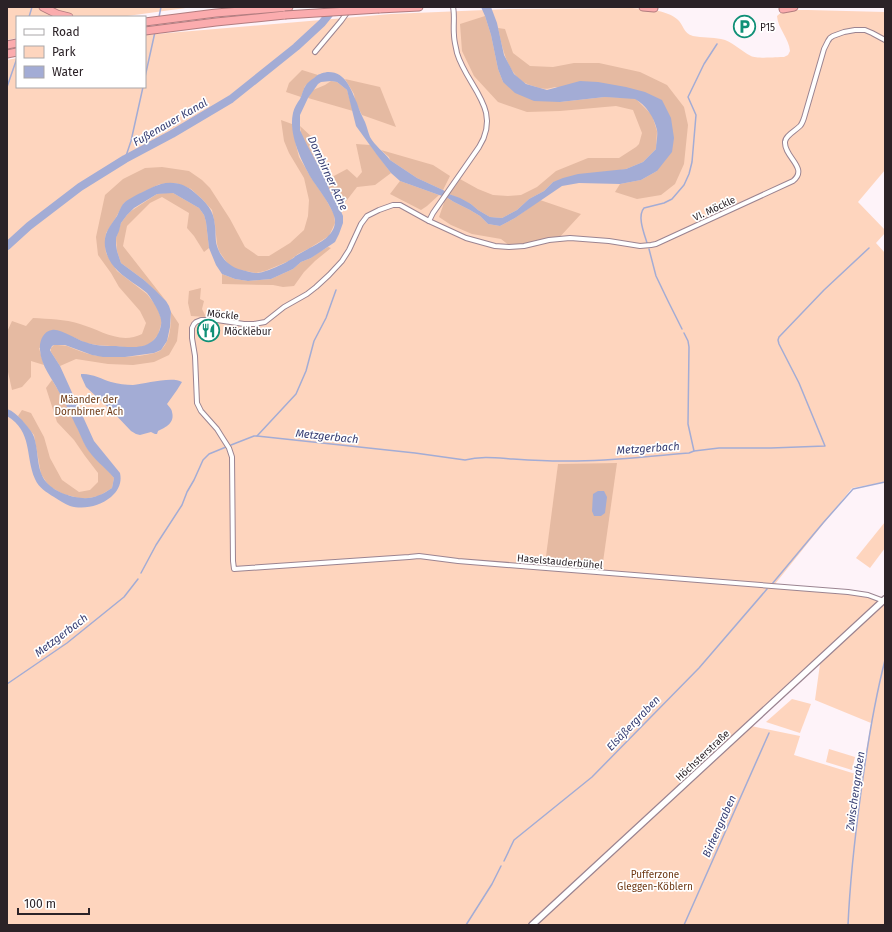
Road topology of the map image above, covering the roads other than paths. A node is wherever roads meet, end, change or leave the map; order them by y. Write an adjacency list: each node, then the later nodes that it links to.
1 (43, 7): 10 (highway)
2 (289, 7): 11 (highway)
3 (351, 7): 14 (street)
4 (419, 7): 12 (highway, bridge)
5 (453, 7): 15 (street)
6 (643, 7): 8 (highway)
7 (794, 7): 9 (highway)
8 (654, 8)
9 (783, 8)
10 (65, 16)
11 (146, 21)
12 (148, 30)
13 (885, 40): 15 (street, VI. Möckle)
14 (315, 52)
15 (428, 221): 16 (street, Möckle)
16 (234, 569): 17 (street, Haselstauderbühel)
17 (884, 600): 18 (main road, Höchsterstraße)
18 (532, 925)

